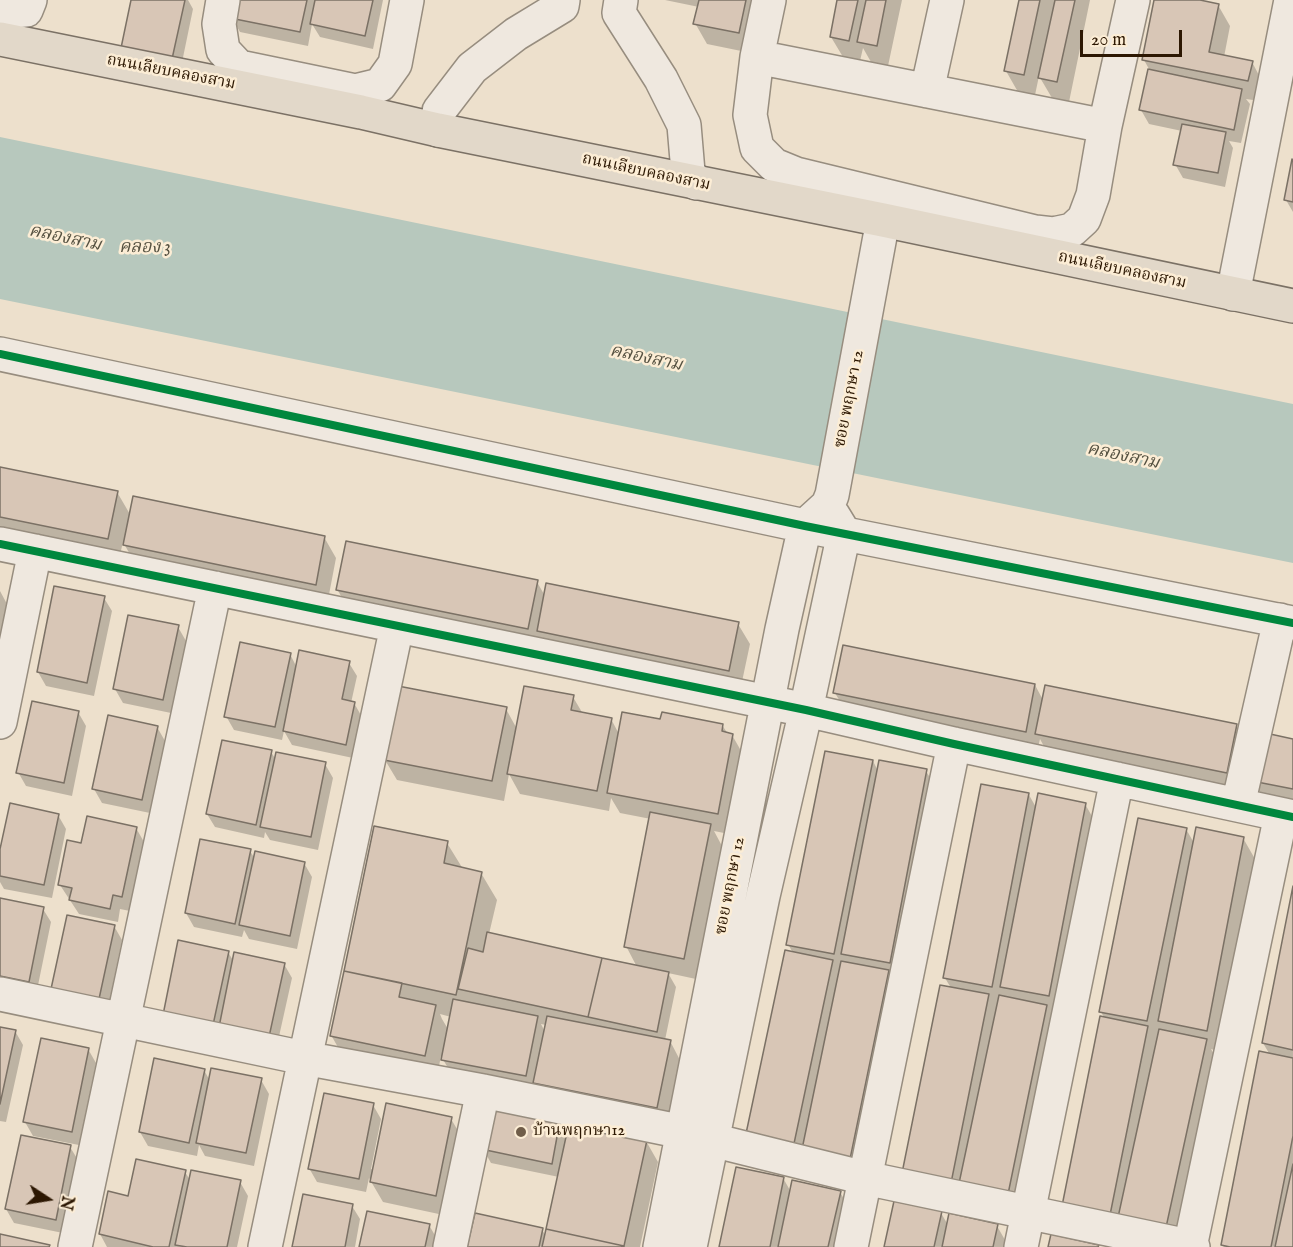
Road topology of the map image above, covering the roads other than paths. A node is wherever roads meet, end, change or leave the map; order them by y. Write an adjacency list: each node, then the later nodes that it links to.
1 (30, 0): 10 (street)
2 (224, 0): 3 (street)
3 (407, 0)
4 (563, 0): 15 (street)
5 (621, 0): 16 (street)
6 (769, 0): 12 (street)
7 (947, 0): 13 (street)
8 (1133, 0): 14 (street)
9 (1291, 0): 18 (street)
10 (0, 12)
11 (0, 39): 15 (main road, ถนนเลียบคลองสาม)
12 (757, 57): 13 (street); 14 (street)
13 (927, 92): 14 (street)
14 (1105, 126)
15 (438, 130): 16 (main road, ถนนเลียบคลองสาม)
16 (696, 183): 17 (main road, ถนนเลียบคลองสาม)
17 (883, 220): 18 (main road, ถนนเลียบคลองสาม); 21 (street, ซอย พฤกษา 12)
18 (1233, 294): 19 (main road, ถนนเลียบคลองสาม)
19 (1293, 306)
20 (0, 354): 21 (street)
21 (822, 508): 22 (street); 28 (street, ซอย พฤกษา 12)
22 (844, 533): 26 (street); 29 (street)
23 (0, 544): 24 (street)
24 (35, 551): 25 (street); 30 (street)
25 (215, 588): 27 (street); 36 (street)
26 (1286, 622): 33 (street)
27 (397, 626): 28 (street); 37 (street)
28 (766, 702): 29 (street); 39 (street, ซอย พฤกษา 12)
29 (806, 710): 31 (street); 39 (street)
30 (0, 722)
31 (954, 744): 32 (street); 40 (street)
32 (1117, 779): 33 (street); 41 (street)
33 (1238, 805): 34 (street)
34 (1287, 816): 49 (street)
35 (0, 994): 36 (street)
36 (123, 1020): 37 (street); 42 (street)
37 (304, 1058): 38 (street); 43 (street)
38 (483, 1091): 39 (street); 44 (street)
39 (697, 1136): 40 (street); 45 (street, ซอย พฤกษา 12); 46 (street)
40 (865, 1178): 41 (street); 47 (street)
41 (1028, 1212): 48 (street); 49 (street)
42 (75, 1247)
43 (264, 1247)
44 (450, 1247)
45 (660, 1247)
46 (690, 1247)
47 (850, 1247)
48 (1021, 1247)
49 (1191, 1247)

